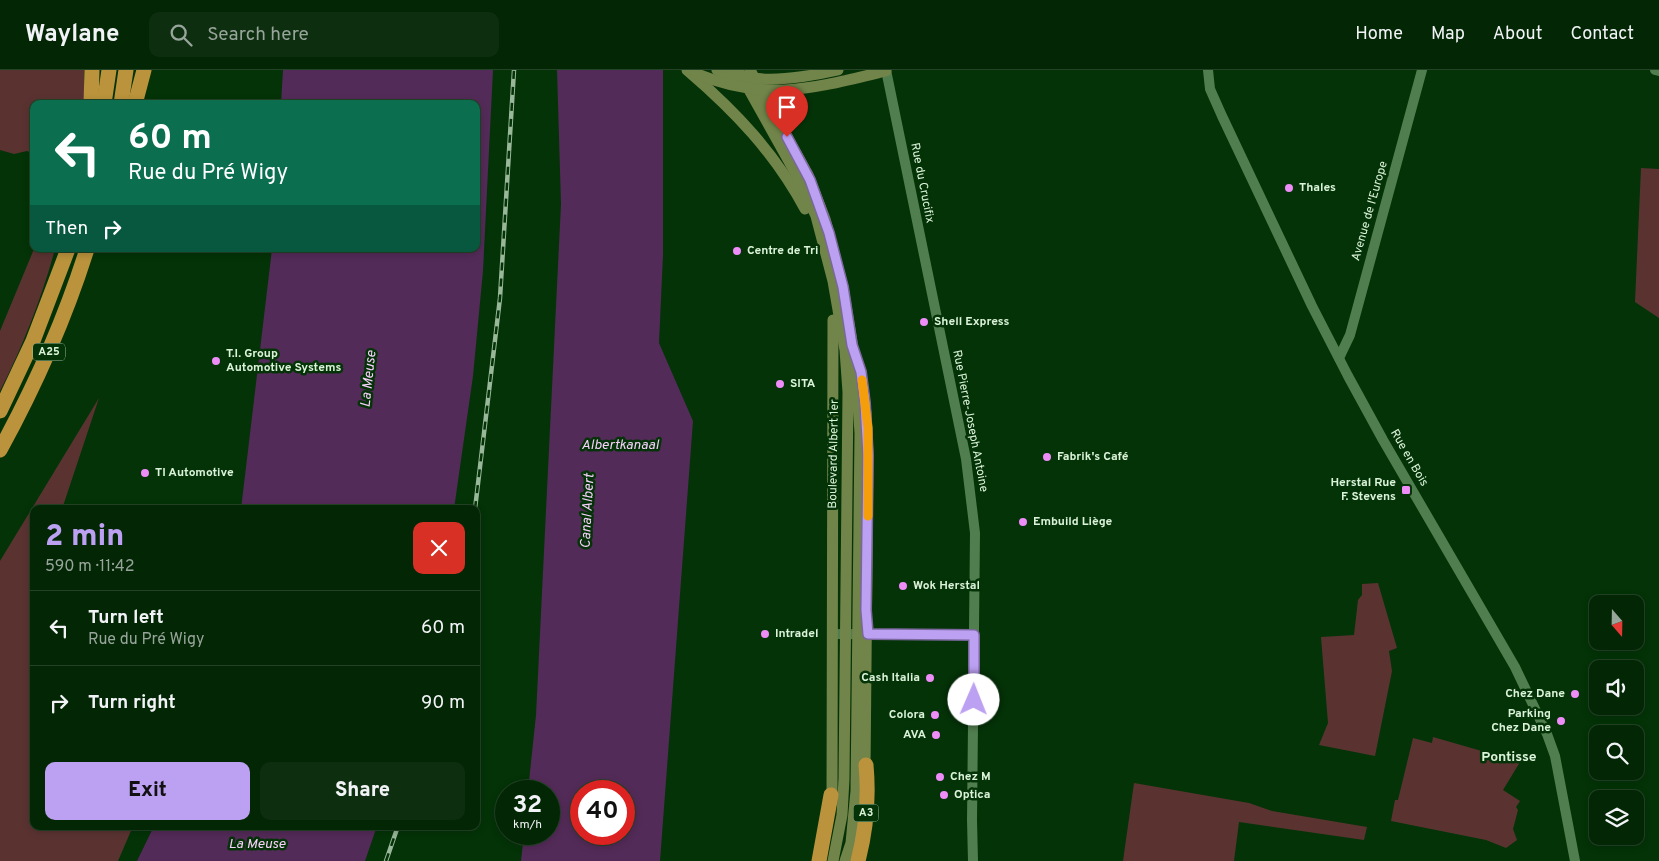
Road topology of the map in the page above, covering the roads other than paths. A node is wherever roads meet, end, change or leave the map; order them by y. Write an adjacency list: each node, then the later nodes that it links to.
1 (92, 70): 16 (highway)
2 (109, 70): 17 (highway)
3 (126, 70): 18 (highway)
4 (144, 70): 19 (highway)
5 (689, 70): 15 (main road); 20 (main road)
6 (717, 70): 15 (main road)
7 (738, 70): 20 (main road, Boulevard Albert 1er)
8 (750, 70): 25 (main road, Boulevard Albert 1er)
9 (838, 70): 15 (main road)
10 (1208, 70): 26 (street, Rue en Bois)
11 (1422, 70): 26 (street, Avenue de l'Europe)
12 (1655, 70): 14 (street)
13 (886, 71): 15 (main road); 24 (street, Rue du Crucifix)
14 (1659, 71)
15 (811, 78)
16 (90, 100)
17 (105, 100)
18 (122, 100)
19 (137, 100)
20 (824, 245): 23 (main road, Boulevard Albert 1er)
21 (67, 252): 27 (highway, A25)
22 (86, 252): 28 (highway, A25)
23 (833, 281): 29 (main road); 35 (main road, Boulevard Albert 1er)
24 (933, 301): 31 (street, Rue Pierre-Joseph Antoine)
25 (852, 345): 30 (main road); 32 (main road, Boulevard Albert 1er)
26 (1339, 358): 39 (street, Rue en Bois)
27 (0, 411)
28 (0, 450)
29 (832, 634): 30 (street); 33 (main road)
30 (868, 634): 31 (street); 32 (main road)
31 (974, 635): 38 (street, Rue Pierre-Joseph Antoine)
32 (861, 766): 36 (main road); 37 (highway, A3)
33 (832, 795): 34 (highway); 35 (main road)
34 (819, 861)
35 (832, 861)
36 (845, 861)
37 (858, 861)
38 (974, 861)
39 (1575, 861)

